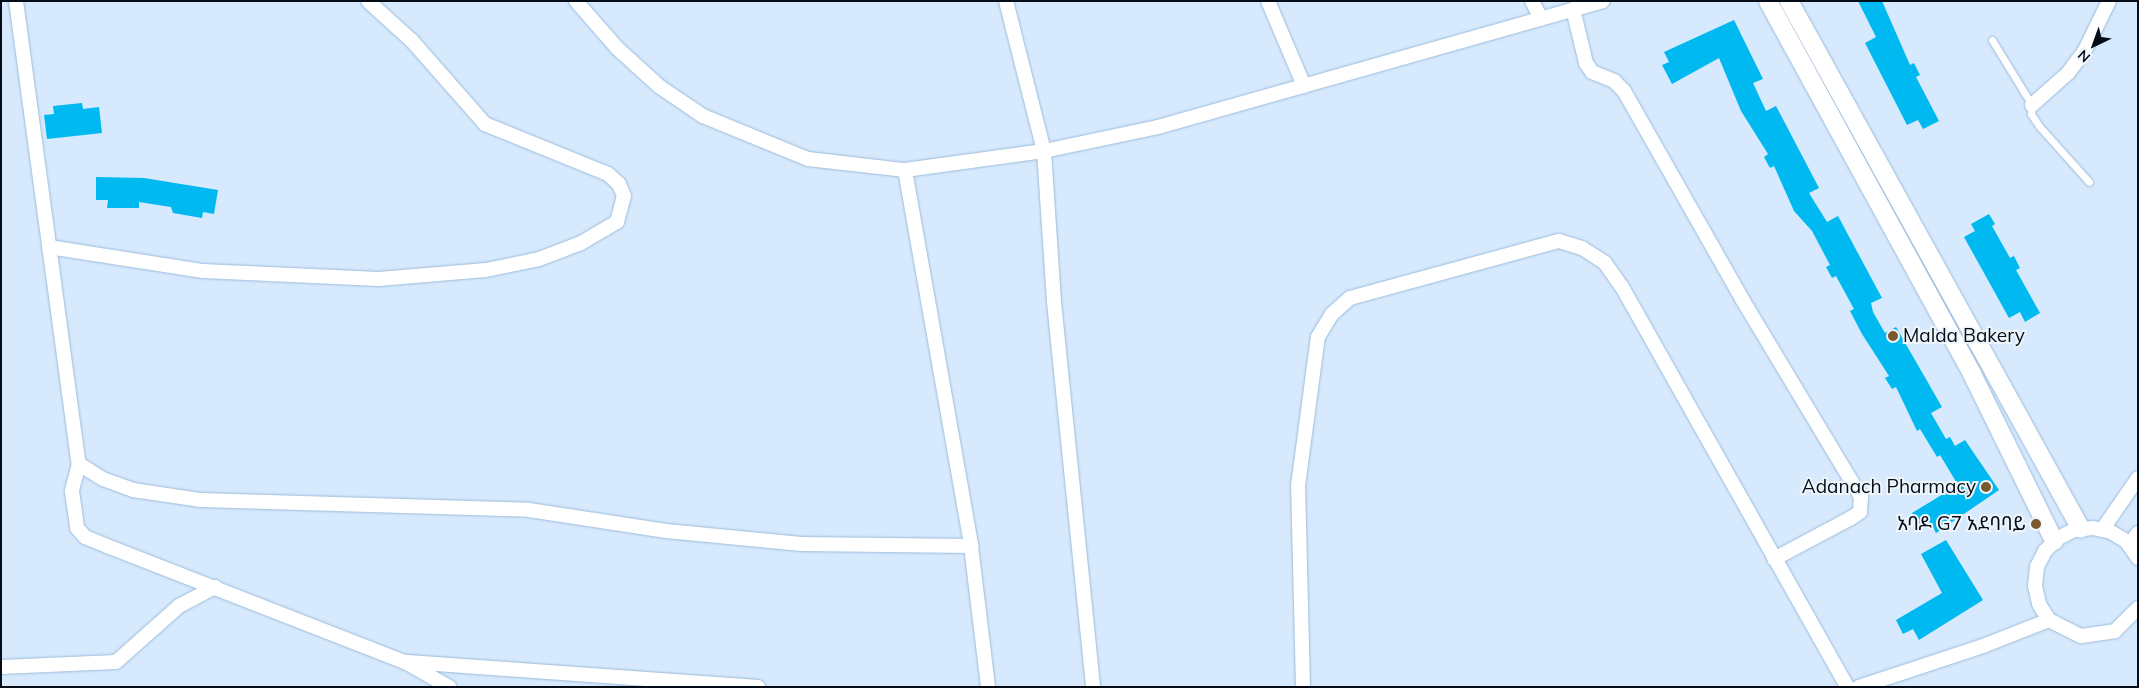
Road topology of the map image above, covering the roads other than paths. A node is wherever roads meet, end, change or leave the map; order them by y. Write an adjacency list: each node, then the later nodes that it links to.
1 (16, 1): 19 (street)
2 (368, 1): 19 (street)
3 (576, 1): 17 (street)
4 (1006, 1): 16 (street)
5 (1268, 1): 14 (street)
6 (1532, 1): 12 (street)
7 (1602, 1): 11 (street)
8 (1768, 1): 25 (street)
9 (1788, 1): 22 (street)
10 (2110, 1): 15 (street)
11 (1573, 9): 12 (street); 29 (street)
12 (1541, 18): 14 (street)
13 (1992, 40): 15 (lane)
14 (1304, 86): 16 (street)
15 (2032, 105): 18 (lane)
16 (1044, 151): 17 (street); 38 (street)
17 (905, 170): 27 (street)
18 (2089, 182)
19 (49, 247): 20 (street)
20 (79, 464): 27 (street); 30 (street)
21 (2138, 478): 23 (street)
22 (2081, 529): 23 (street); 25 (street)
23 (2102, 530): 26 (street)
24 (2138, 533): 26 (street)
25 (2054, 541): 32 (street)
26 (2129, 545): 28 (street)
27 (971, 546): 37 (street)
28 (2138, 558)
29 (1774, 559): 39 (street); 40 (street)
30 (215, 587): 33 (street); 34 (street)
31 (2138, 608): 32 (street)
32 (2049, 620): 41 (street)
33 (405, 662): 35 (street); 36 (street)
34 (1, 666)
35 (449, 687)
36 (758, 687)
37 (988, 687)
38 (1093, 687)
39 (1304, 687)
40 (1847, 687)
41 (1859, 687)

